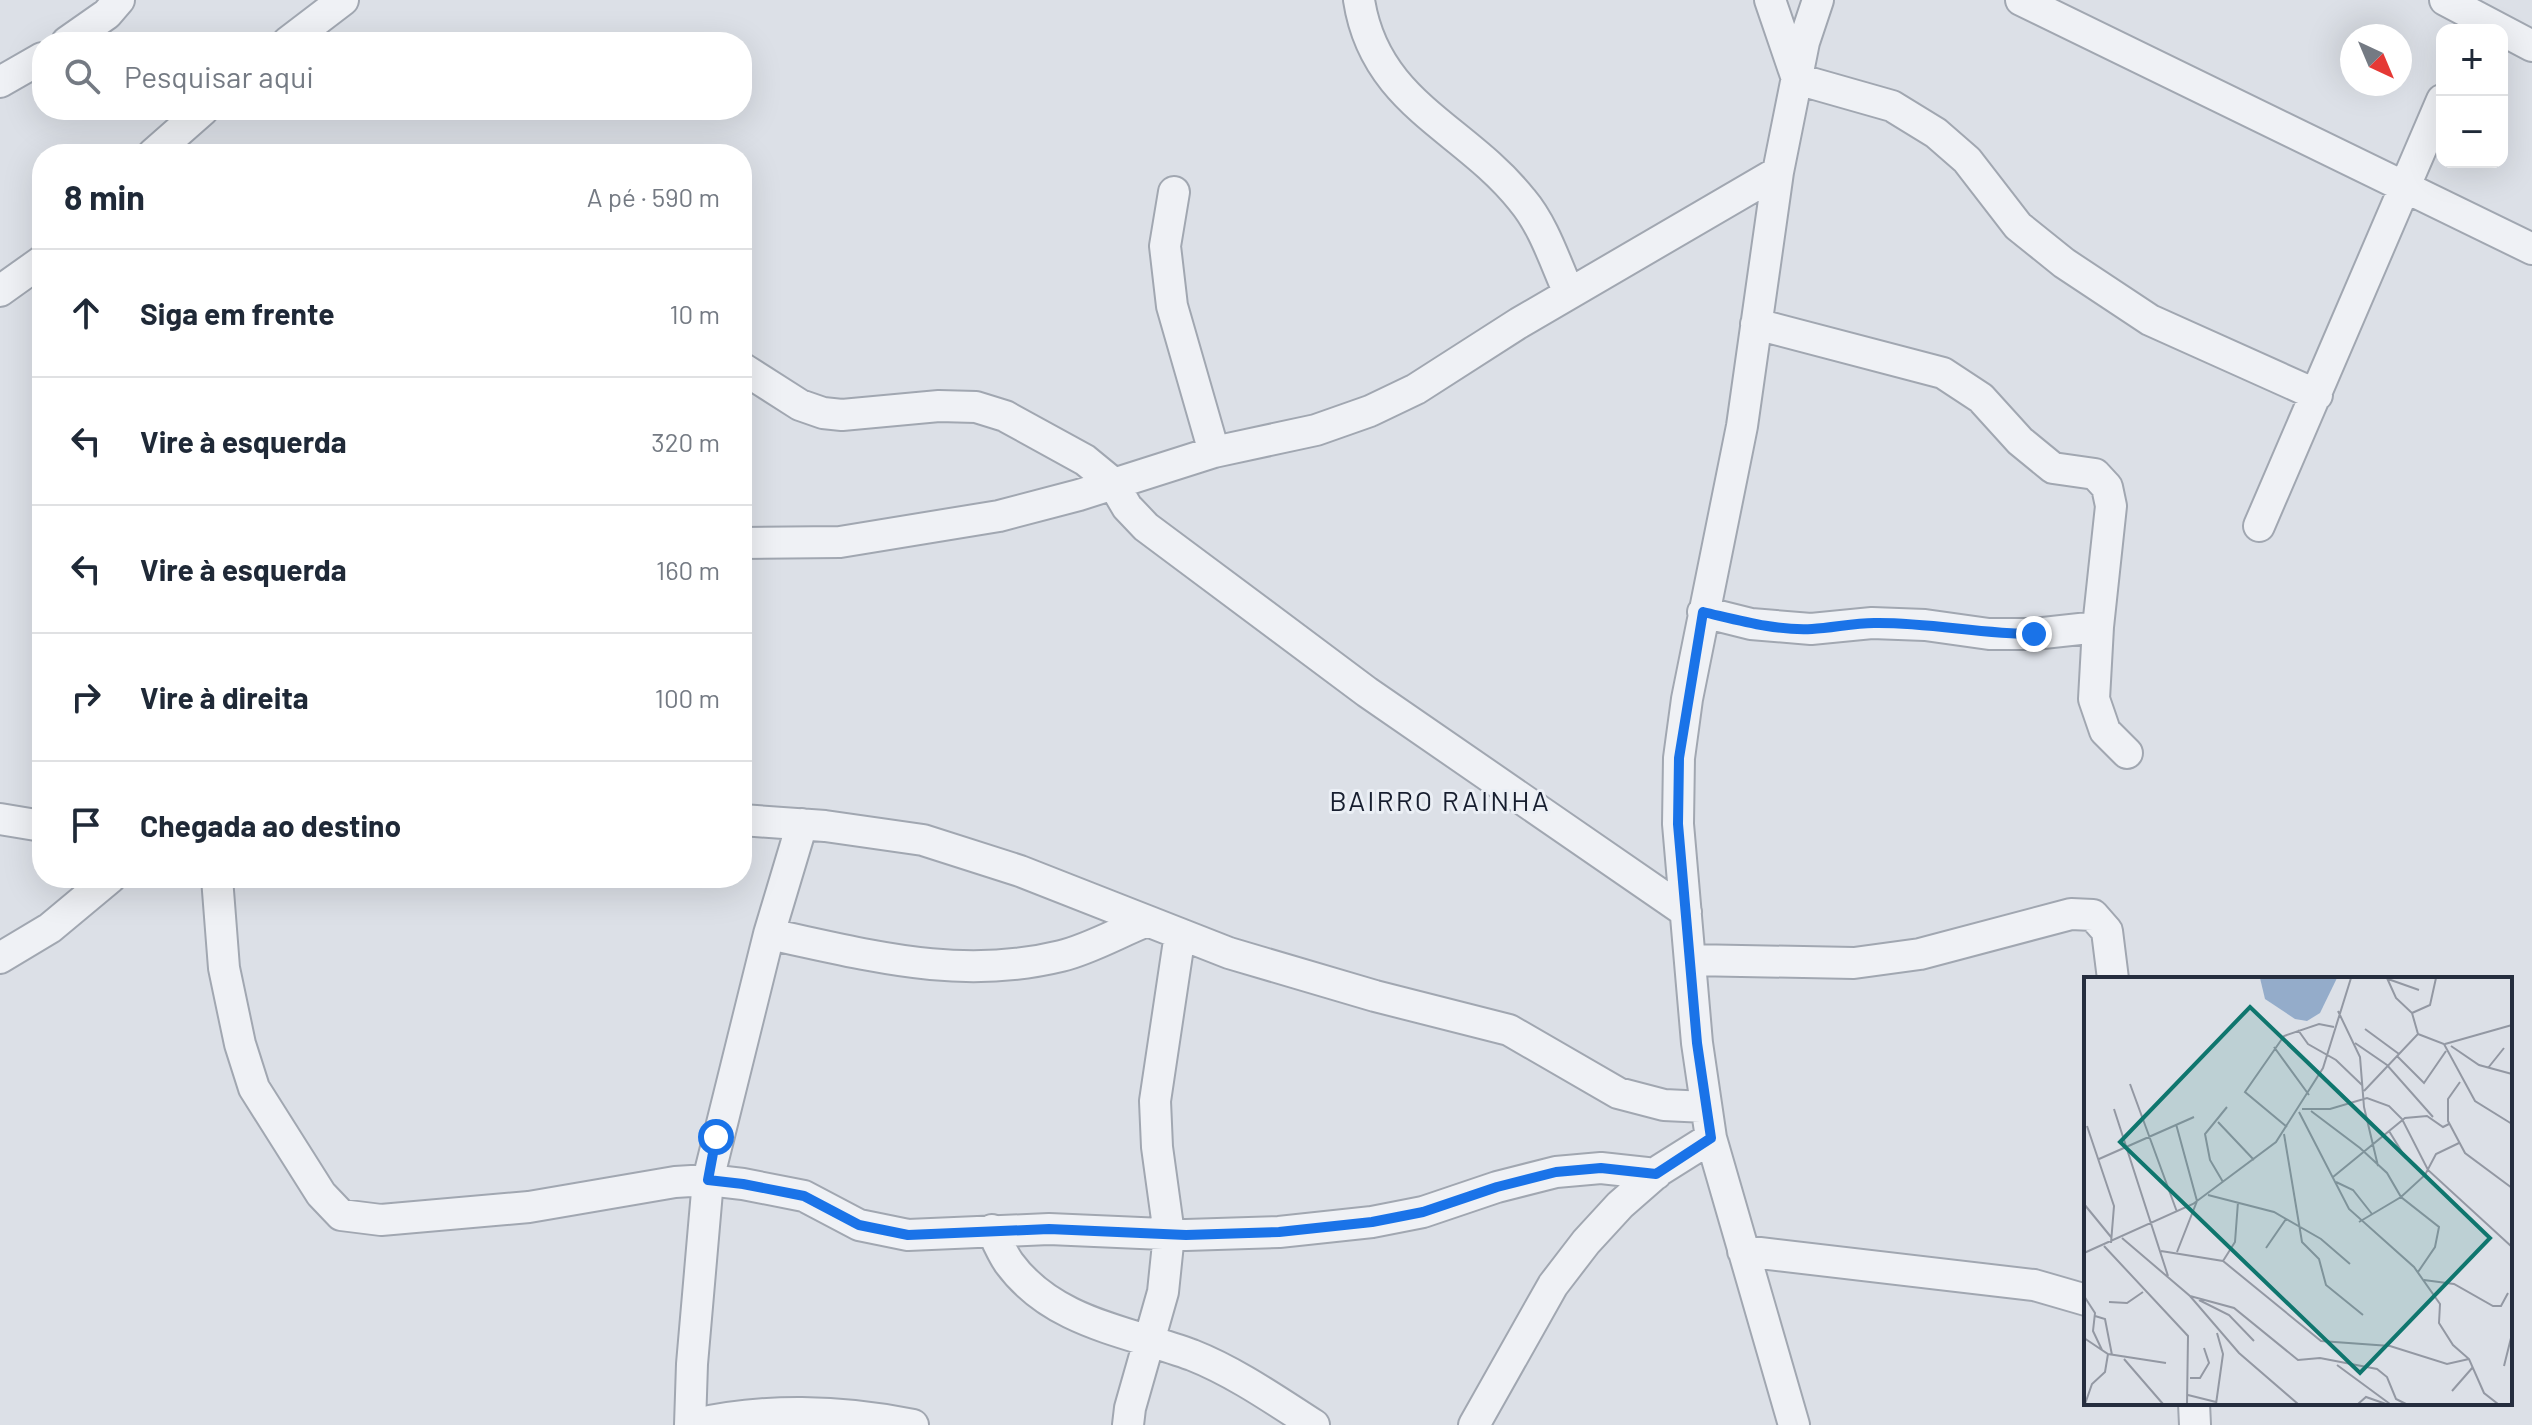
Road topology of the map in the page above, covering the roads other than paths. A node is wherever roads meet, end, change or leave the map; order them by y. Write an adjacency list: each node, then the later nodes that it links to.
1 (119, 0): 9 (street)
2 (343, 0): 10 (street)
3 (1359, 0): 24 (street)
4 (1770, 0): 13 (street)
5 (1818, 0): 13 (street)
6 (2021, 0): 19 (street)
7 (2445, 0): 8 (street)
8 (2478, 16): 11 (street)
9 (81, 32)
10 (301, 32)
11 (2532, 46)
12 (32, 64): 14 (street)
13 (1797, 79): 18 (street); 27 (street)
14 (0, 82)
15 (2436, 114): 19 (street)
16 (192, 120): 17 (street)
17 (164, 144)
18 (1778, 172): 24 (street); 25 (street)
19 (2405, 187): 21 (street); 27 (street)
20 (1174, 192): 28 (street)
21 (2532, 249)
22 (32, 268): 23 (street)
23 (0, 291)
24 (1569, 293): 28 (street)
25 (1756, 324): 32 (street); 33 (street)
26 (752, 374): 29 (street)
27 (2317, 395): 30 (street)
28 (1214, 452): 29 (street)
29 (1113, 483): 31 (street); 41 (street)
30 (2259, 526)
31 (752, 543)
32 (1703, 612): 33 (street); 41 (street)
33 (2098, 627): 34 (street)
34 (2127, 753)
35 (0, 819): 37 (street)
36 (752, 821): 38 (street)
37 (32, 824)
38 (802, 824): 42 (street); 43 (street)
39 (98, 888): 45 (street)
40 (218, 888): 51 (street)
41 (1686, 912): 46 (street)
42 (1147, 921): 43 (street); 44 (street)
43 (769, 934): 51 (street)
44 (1180, 934): 48 (street); 53 (street)
45 (0, 958)
46 (1690, 960): 47 (street); 48 (street)
47 (2113, 977)
48 (1706, 1107): 49 (street)
49 (1711, 1138): 50 (street); 54 (street)
50 (1656, 1174): 53 (street); 62 (street)
51 (708, 1180): 52 (street); 58 (street)
52 (992, 1230): 53 (street); 56 (street)
53 (1169, 1234): 56 (street)
54 (1743, 1251): 55 (street); 63 (street)
55 (2084, 1299)
56 (1149, 1342): 60 (street); 61 (street)
57 (2194, 1405): 64 (street)
58 (690, 1425): 59 (street)
59 (913, 1425)
60 (1128, 1425)
61 (1314, 1425)
62 (1474, 1425)
63 (1794, 1425)
64 (2195, 1425)

